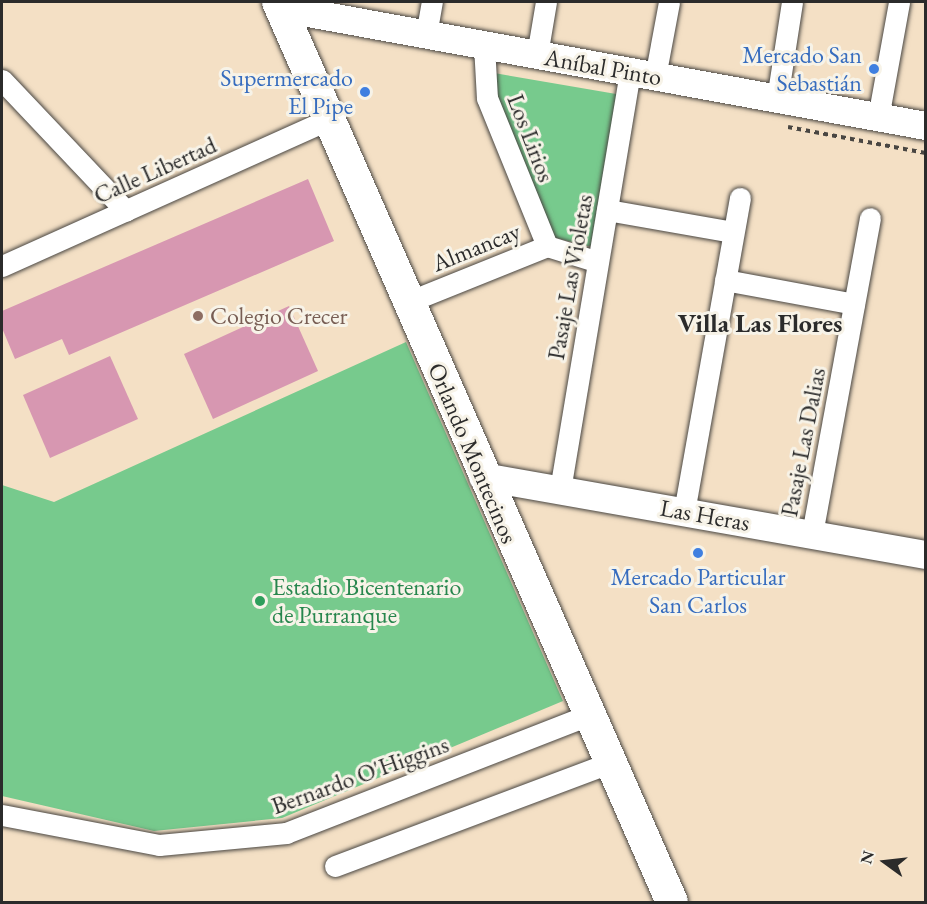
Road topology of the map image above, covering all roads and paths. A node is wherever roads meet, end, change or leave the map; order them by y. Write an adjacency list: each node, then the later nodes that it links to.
1 (432, 2): 7 (street)
2 (546, 2): 9 (street)
3 (669, 2): 10 (street, Pasaje Las Violetas)
4 (792, 2): 12 (street)
5 (899, 2): 14 (street)
6 (280, 5): 7 (main road, Aníbal Pinto); 15 (main road, Orlando Montecinos)
7 (426, 35): 8 (main road, Aníbal Pinto)
8 (484, 45): 9 (main road, Aníbal Pinto); 22 (street, Los Lirios)
9 (537, 55): 10 (main road, Aníbal Pinto)
10 (642, 74): 12 (main road, Aníbal Pinto); 18 (street, Pasaje Las Violetas)
11 (2, 80): 13 (street)
12 (777, 99): 14 (main road, Aníbal Pinto)
13 (11, 103): 19 (street)
14 (878, 118): 16 (main road, Aníbal Pinto)
15 (329, 119): 19 (street, Calle Libertad); 26 (main road, Orlando Montecinos)
16 (926, 126)
17 (740, 198): 21 (street)
18 (607, 210): 21 (street); 23 (street, Pasaje Las Violetas)
19 (126, 211): 24 (street, Calle Libertad)
20 (870, 218): 27 (street, Pasaje Las Dalias)
21 (733, 231): 25 (street)
22 (547, 246): 23 (street, Almancay); 26 (street, Almancay)
23 (598, 262): 29 (street, Pasaje Las Violetas)
24 (2, 266)
25 (725, 279): 27 (street); 30 (street)
26 (408, 302): 28 (main road, Orlando Montecinos)
27 (854, 304): 31 (street, Pasaje Las Dalias)
28 (483, 477): 29 (main road, Las Heras); 33 (main road, Orlando Montecinos)
29 (560, 490): 30 (main road, Las Heras)
30 (684, 512): 31 (main road, Las Heras)
31 (812, 534): 32 (main road, Las Heras)
32 (926, 555)
33 (586, 716): 34 (main road, Orlando Montecinos); 35 (street, Bernardo O'Higgins)
34 (607, 764): 36 (street); 37 (main road, Orlando Montecinos)
35 (2, 815)
36 (335, 866)
37 (672, 903)

